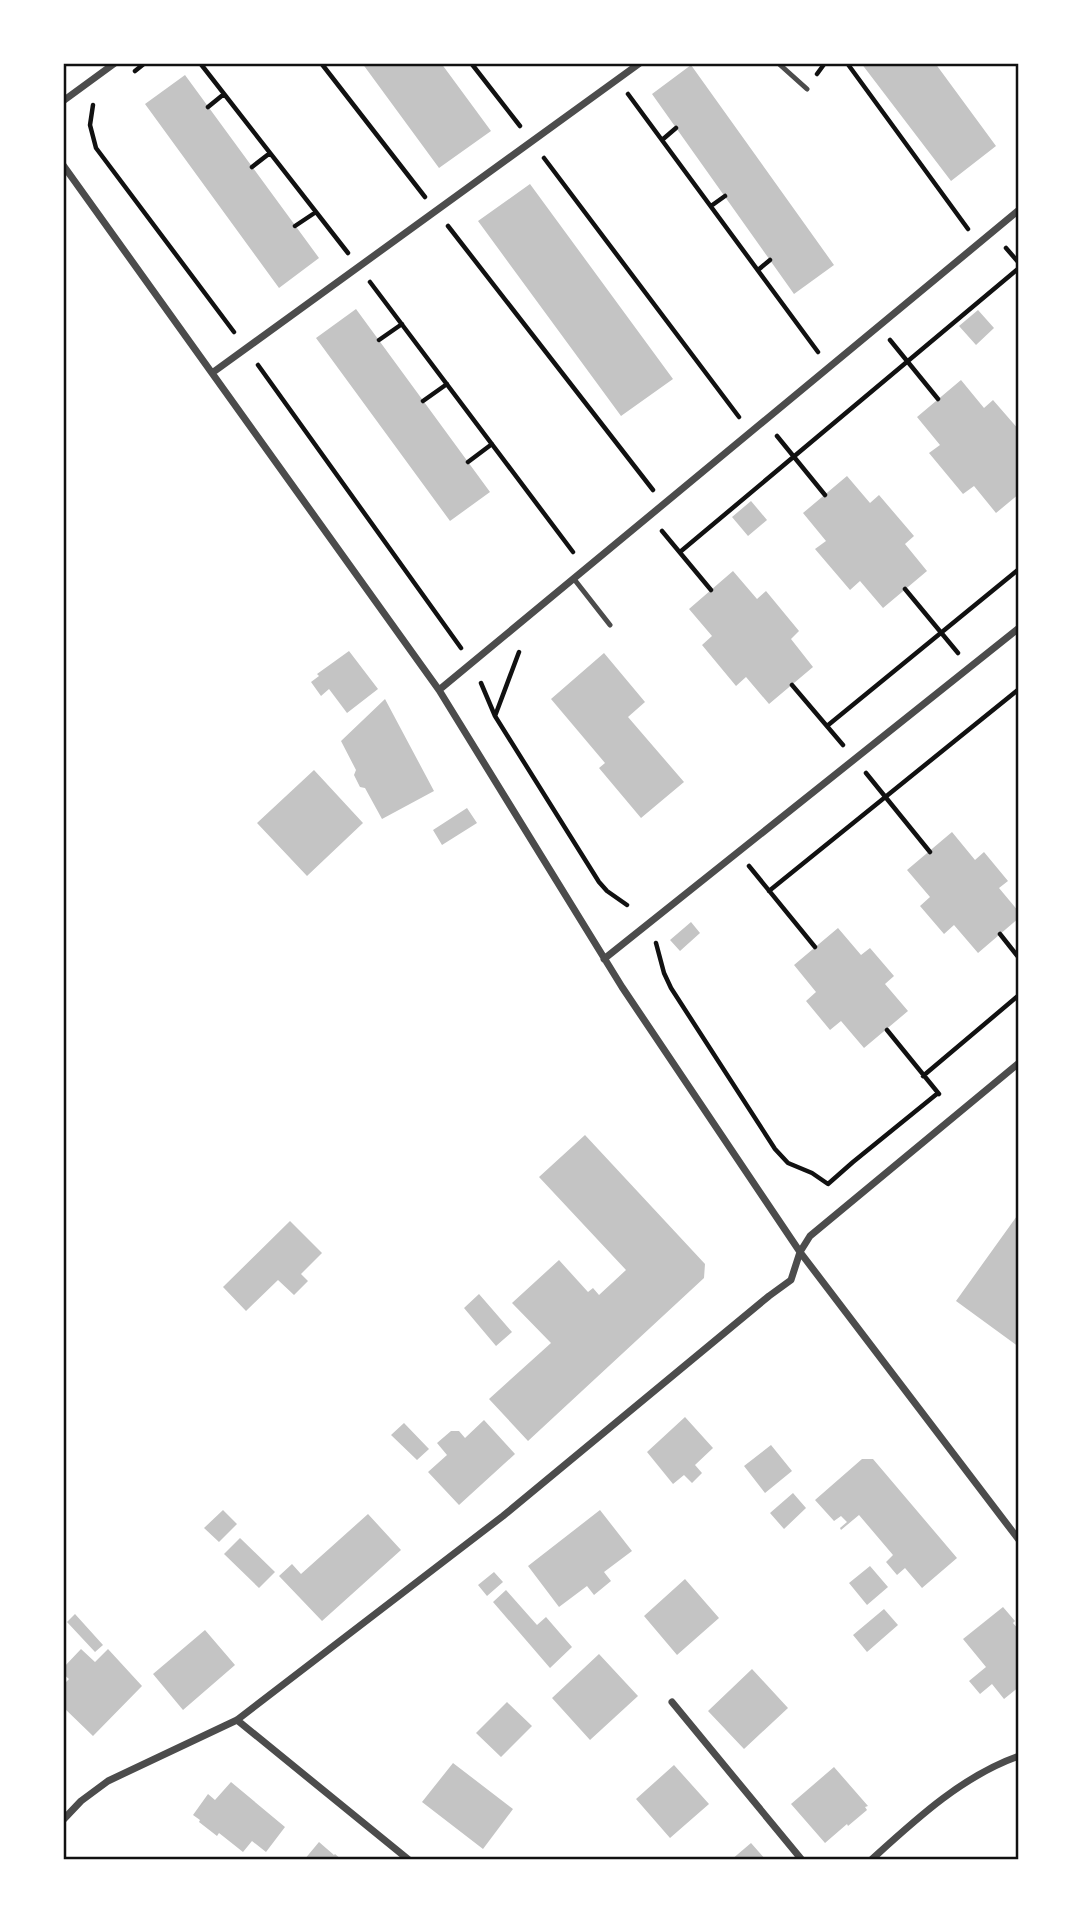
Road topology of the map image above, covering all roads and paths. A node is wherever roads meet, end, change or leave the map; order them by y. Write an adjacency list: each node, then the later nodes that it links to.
1 (115, 63): 12 (street)
2 (200, 63): 10 (path)
3 (321, 63): 24 (path)
4 (471, 63): 16 (path)
5 (640, 63): 8 (street)
6 (778, 63): 9 (lane)
7 (847, 63): 26 (path)
8 (618, 80): 15 (path); 16 (street)
9 (807, 89)
10 (224, 94): 13 (path); 17 (path)
11 (99, 99): 34 (path)
12 (63, 101)
13 (208, 107)
14 (676, 128): 15 (path)
15 (662, 140): 21 (path)
16 (532, 142): 24 (street); 42 (path)
17 (270, 153): 19 (path); 23 (path)
18 (63, 165): 37 (street)
19 (252, 167)
20 (724, 196): 21 (path)
21 (711, 206): 30 (path)
22 (1019, 210): 26 (street)
23 (316, 212): 25 (path); 28 (path)
24 (436, 212): 28 (street); 47 (path)
25 (295, 226)
26 (979, 243): 32 (street)
27 (770, 260): 30 (path)
28 (359, 267): 31 (path); 34 (street)
29 (1019, 268): 35 (path)
30 (758, 270): 36 (path)
31 (402, 324): 33 (path); 38 (path)
32 (879, 326): 35 (path); 36 (street)
33 (379, 340)
34 (247, 349): 37 (street); 59 (path)
35 (908, 361): 39 (path); 44 (path)
36 (829, 367): 41 (street)
37 (212, 373): 63 (street)
38 (447, 384): 40 (path); 43 (path)
39 (939, 399)
40 (423, 401)
41 (764, 421): 42 (street); 44 (path)
42 (751, 432): 47 (street)
43 (492, 444): 45 (path); 50 (path)
44 (794, 457): 46 (path); 49 (path)
45 (468, 462)
46 (825, 495)
47 (664, 504): 50 (street)
48 (652, 538): 49 (path)
49 (680, 552): 54 (path)
50 (586, 569): 52 (street)
51 (1019, 569): 57 (path)
52 (574, 579): 55 (lane); 59 (street)
53 (905, 589): 57 (path)
54 (711, 590)
55 (610, 625)
56 (1019, 628): 60 (street)
57 (942, 633): 60 (path); 65 (path)
58 (527, 645): 64 (path)
59 (472, 663): 63 (street); 64 (path)
60 (970, 667): 66 (street)
61 (792, 685): 65 (path)
62 (1019, 689): 67 (path)
63 (439, 690): 76 (street)
64 (495, 716): 71 (path)
65 (827, 726): 66 (path)
66 (855, 759): 67 (path); 69 (street)
67 (886, 797): 68 (path); 70 (path)
68 (930, 852)
69 (737, 853): 70 (path); 76 (street)
70 (769, 891): 73 (path)
71 (627, 905)
72 (1000, 934): 75 (path)
73 (815, 947)
74 (659, 951): 81 (path)
75 (1019, 958)
76 (604, 959): 83 (street)
77 (1019, 995): 80 (path)
78 (887, 1030): 80 (path)
79 (1019, 1063): 82 (street)
80 (923, 1076): 81 (path)
81 (938, 1093): 82 (path)
82 (956, 1114): 83 (street)
83 (800, 1252): 84 (street); 86 (street)
84 (1019, 1540)
85 (672, 1702): 90 (street)
86 (237, 1720): 88 (street); 89 (street)
87 (1019, 1756): 91 (street)
88 (63, 1820)
89 (410, 1860)
90 (802, 1860)
91 (871, 1860)

